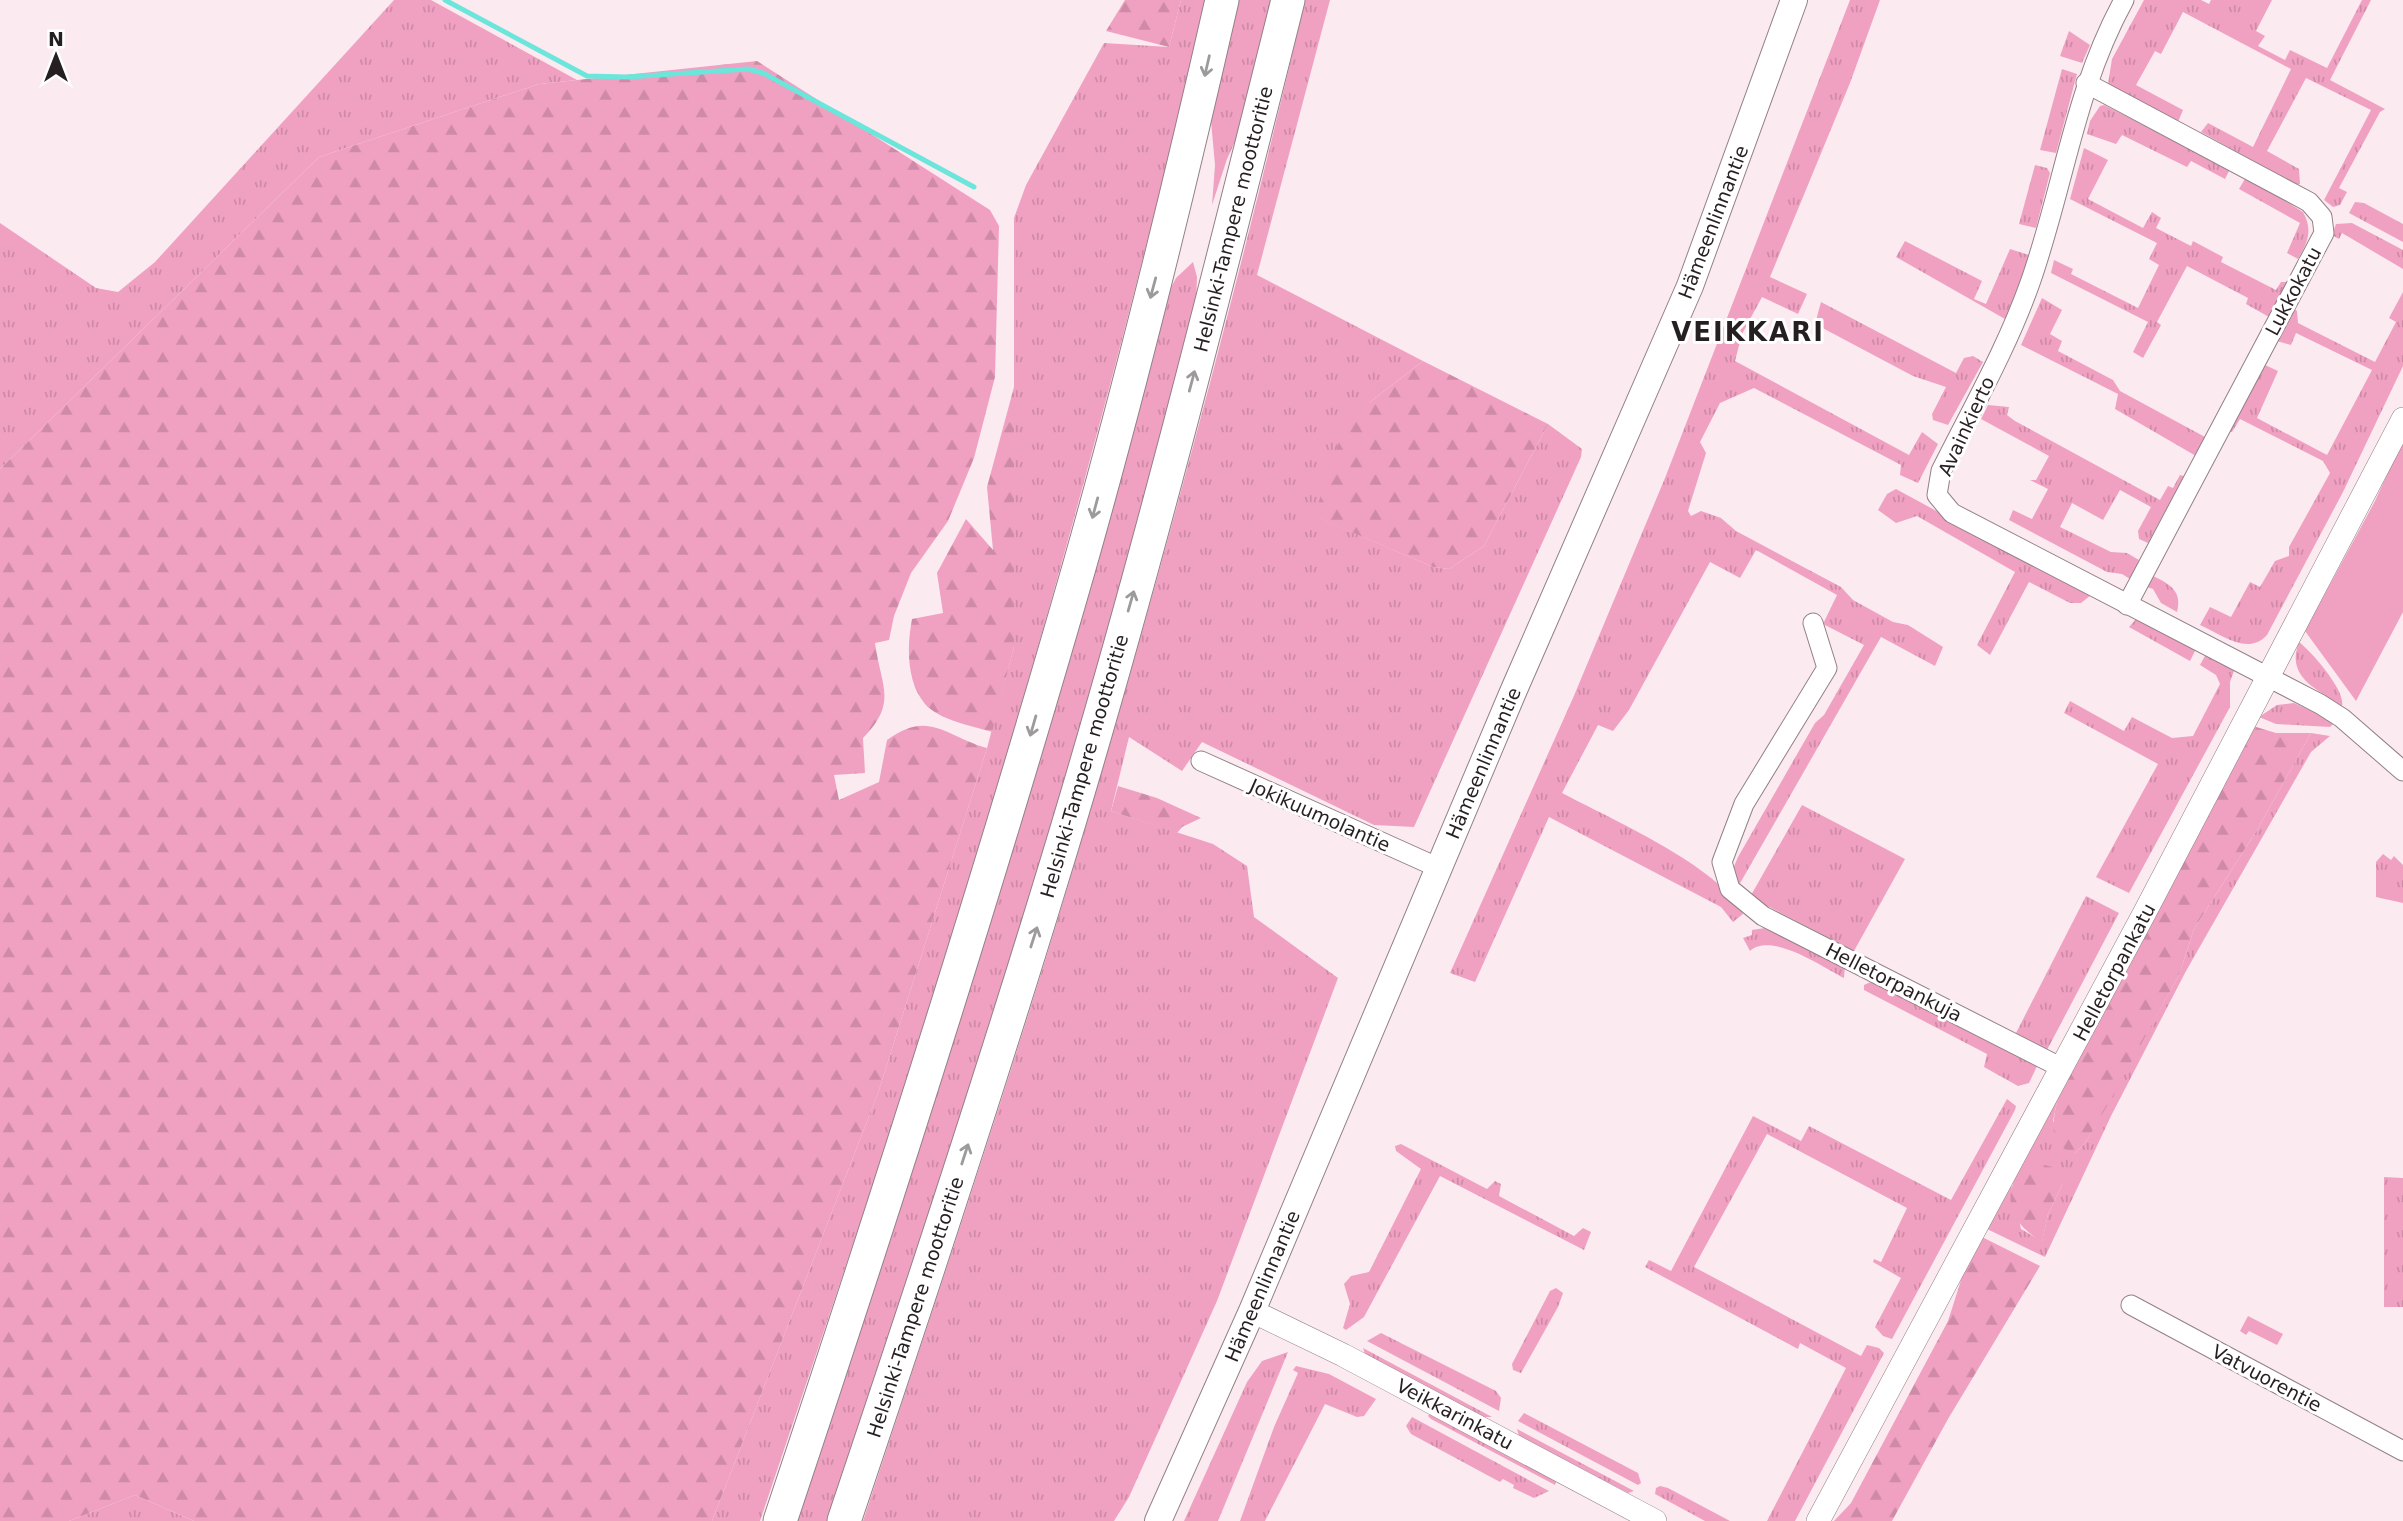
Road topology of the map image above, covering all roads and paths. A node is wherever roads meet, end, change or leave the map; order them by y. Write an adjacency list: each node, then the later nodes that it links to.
1 (1222, 0): 17 (highway, one-way to 17)
2 (1287, 0): 18 (highway, Helsinki-Tampere moottoritie, one-way to 2)
3 (1794, 0): 12 (main road, Hämeenlinnantie)
4 (2124, 0): 5 (street, Avainkierto)
5 (2086, 83): 7 (street, Avainkierto); 7 (street, Lukkokatu)
6 (2403, 419): 9 (street, Helletorpankatu)
7 (2127, 605): 9 (street, Avainkierto)
8 (1813, 623): 13 (street, Helletorpankuja)
9 (2269, 678): 11 (street, Avainkierto); 13 (street, Helletorpankatu)
10 (1201, 761): 12 (street, Jokikuumolantie)
11 (2403, 771)
12 (1439, 868): 15 (main road, Hämeenlinnantie)
13 (2062, 1069): 21 (street, Helletorpankatu)
14 (2131, 1305): 16 (street, Vatvuorentie)
15 (1252, 1311): 19 (main road, Hämeenlinnantie); 20 (street, Veikkarinkatu)
16 (2403, 1451)
17 (780, 1521)
18 (844, 1521)
19 (1158, 1521)
20 (1655, 1521)
21 (1818, 1521)

